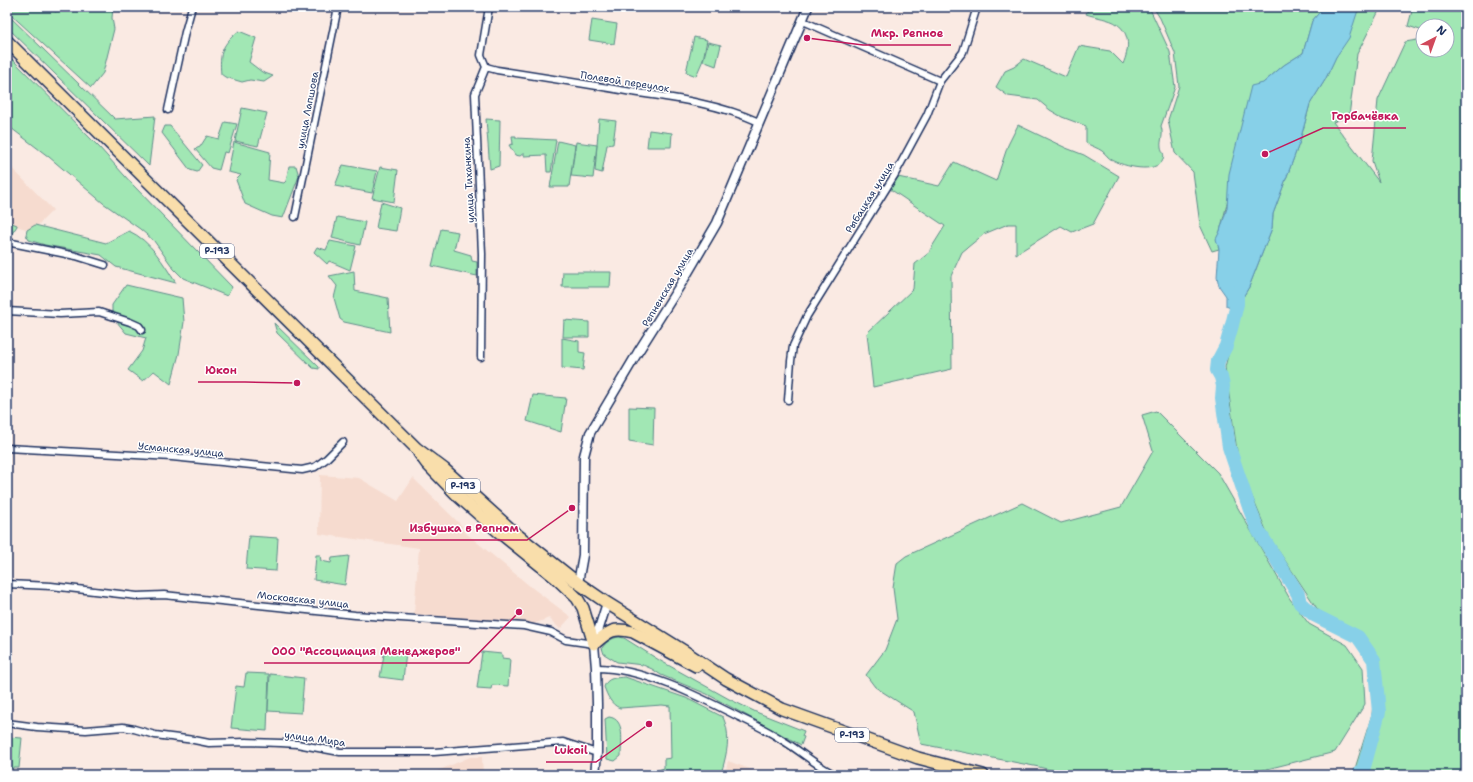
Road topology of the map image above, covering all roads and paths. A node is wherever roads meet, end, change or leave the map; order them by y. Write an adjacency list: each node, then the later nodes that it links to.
1 (192, 7): 10 (street)
2 (338, 7): 12 (street, улица Лапшова)
3 (489, 7): 8 (street)
4 (808, 7): 6 (street, Репненская улица)
5 (977, 7): 9 (street, Рыбацкая улица)
6 (802, 21): 9 (street); 11 (street, Репненская улица)
7 (7, 42): 21 (highway, Р-193)
8 (486, 67): 11 (street, Полевой переулок); 17 (street, улица Тиханкина)
9 (940, 81): 18 (street, Рыбацкая улица)
10 (168, 110)
11 (759, 122): 22 (street, Репненская улица)
12 (296, 217)
13 (7, 242): 14 (street)
14 (105, 265)
15 (7, 311): 16 (street)
16 (142, 330)
17 (481, 357)
18 (788, 400)
19 (343, 442): 20 (street, Усманская улица)
20 (7, 448)
21 (416, 448): 22 (highway, Р-193); 25 (highway)
22 (578, 583): 24 (highway, Р-193)
23 (7, 584): 25 (street, Московская улица)
24 (607, 603): 25 (street); 27 (highway, Р-193)
25 (594, 644): 26 (street); 27 (highway)
26 (596, 668): 29 (street); 31 (street)
27 (726, 679): 32 (highway, Р-193)
28 (7, 722): 29 (street, улица Мира)
29 (597, 753): 30 (street)
30 (595, 775)
31 (836, 775)
32 (983, 775)

